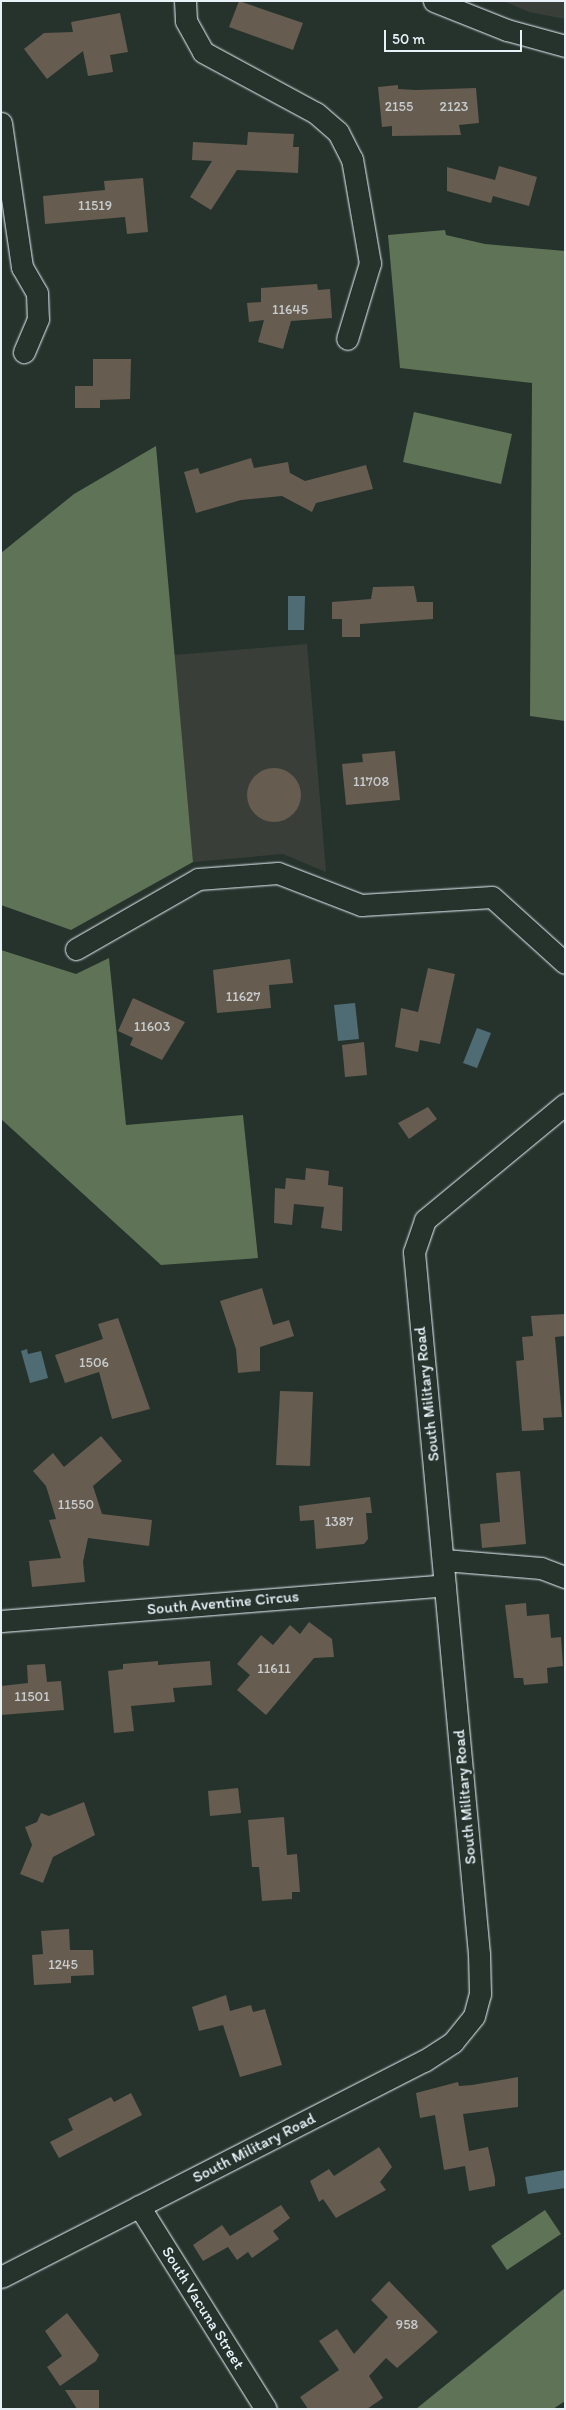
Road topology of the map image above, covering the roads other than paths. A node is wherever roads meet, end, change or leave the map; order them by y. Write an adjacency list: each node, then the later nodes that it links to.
1 (186, 1): 5 (street)
2 (434, 1): 3 (street)
3 (565, 46)
4 (1, 123): 6 (street)
5 (346, 339)
6 (24, 352)
7 (76, 949): 8 (street)
8 (565, 962)
9 (565, 1104): 10 (street, South Military Road)
10 (444, 1560): 11 (street); 12 (street, South Military Road)
11 (565, 1577)
12 (445, 1585): 13 (street, South Aventine Circus); 14 (street, South Military Road)
13 (1, 1621)
14 (139, 2206): 15 (street, South Military Road); 16 (street, South Vacuna Street)
15 (1, 2277)
16 (266, 2409)

